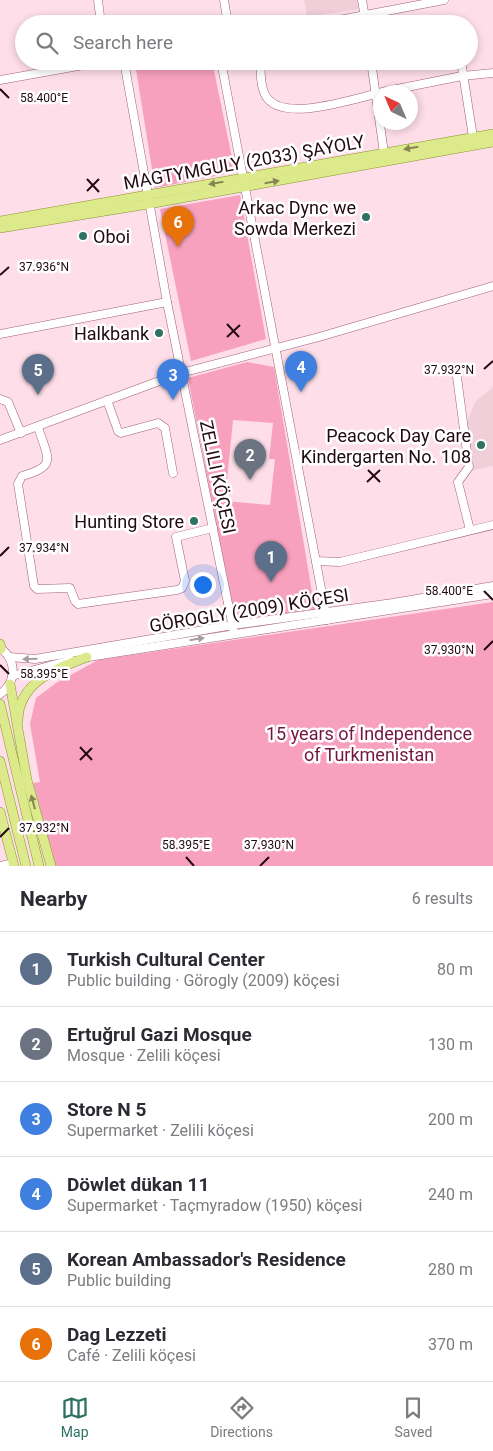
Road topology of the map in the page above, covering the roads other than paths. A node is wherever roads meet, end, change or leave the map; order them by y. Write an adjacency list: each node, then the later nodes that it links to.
1 (98, 0): 5 (street)
2 (224, 0): 6 (street)
3 (362, 0): 7 (street)
4 (444, 0): 7 (street)
5 (100, 15)
6 (226, 15)
7 (364, 15)
8 (55, 70): 16 (street)
9 (125, 70): 26 (street, ZELILI KÖÇESI)
10 (223, 70): 25 (street)
11 (261, 70): 19 (street)
12 (373, 70): 17 (street)
13 (462, 70): 15 (street)
14 (493, 73): 15 (street)
15 (462, 76): 18 (street); 22 (street)
16 (0, 80)
17 (377, 85)
18 (418, 85)
19 (373, 94)
20 (382, 130): 24 (street)
21 (493, 134): 22 (main road, MAGTYMGULY (2033) ŞAÝOLY)
22 (473, 137): 24 (main road, MAGTYMGULY (2033) ŞAÝOLY, one-way to 24)
23 (493, 142): 25 (main road, MAGTYMGULY (2033) ŞAÝOLY, one-way to 23)
24 (384, 153): 25 (main road, MAGTYMGULY (2033) ŞAÝOLY)
25 (245, 182): 26 (main road, MAGTYMGULY (2033) ŞAÝOLY); 32 (street)
26 (147, 200): 27 (main road, MAGTYMGULY (2033) ŞAÝOLY); 28 (main road, MAGTYMGULY (2033) ŞAÝOLY); 30 (street, ZELILI KÖÇESI)
27 (0, 221)
28 (0, 228)
29 (493, 286): 32 (street)
30 (167, 302): 31 (street); 33 (street, ZELILI KÖÇESI)
31 (0, 334)
32 (274, 348): 33 (street); 44 (street)
33 (181, 373): 36 (street); 42 (street, ZELILI KÖÇESI)
34 (457, 377): 43 (street)
35 (0, 399): 38 (street)
36 (107, 400): 37 (street); 40 (street)
37 (38, 427): 38 (street); 42 (street)
38 (21, 433): 39 (street)
39 (0, 440)
40 (173, 473)
41 (493, 526): 43 (street)
42 (213, 528): 48 (street, ZELILI KÖÇESI)
43 (470, 530): 44 (street)
44 (316, 561): 47 (street)
45 (493, 586): 47 (street, GÖROGLY (2009) KÖÇESI)
46 (493, 594): 47 (street, GÖROGLY (2009) KÖÇESI)
47 (326, 616): 48 (street, GÖROGLY (2009) KÖÇESI)
48 (233, 629): 50 (street, GÖROGLY (2009) KÖÇESI, one-way to 50); 51 (street, GÖROGLY (2009) KÖÇESI, one-way to 48)
49 (0, 647): 50 (street)
50 (9, 657): 52 (street)
51 (87, 657): 52 (street, GÖROGLY (2009) KÖÇESI); 55 (main road)
52 (11, 680): 53 (street); 55 (main road)
53 (0, 694)
54 (0, 704): 61 (main road)
55 (18, 734): 62 (main road, one-way to 55)
56 (0, 761): 60 (main road)
57 (0, 812): 58 (main road)
58 (14, 864): 59 (street)
59 (0, 866)
60 (26, 866)
61 (39, 866)
62 (51, 866)

